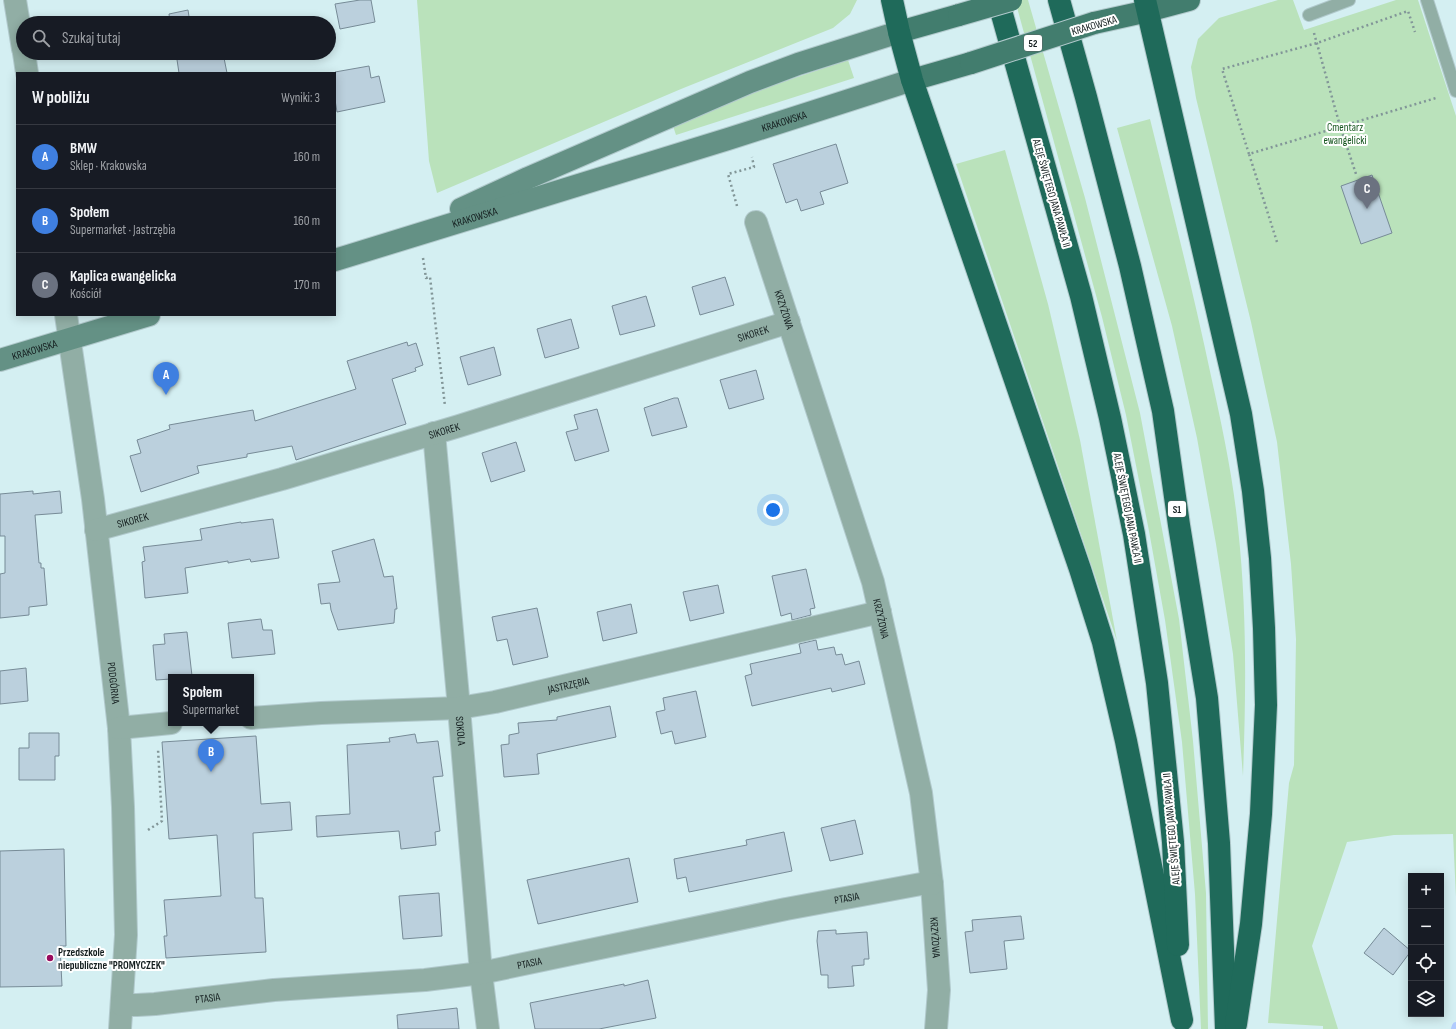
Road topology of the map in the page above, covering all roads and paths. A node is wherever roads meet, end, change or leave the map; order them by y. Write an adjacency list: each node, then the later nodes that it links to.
1 (15, 0): 11 (street)
2 (892, 0): 12 (highway)
3 (998, 0): 44 (highway, ALEJE ŚWIĘTEGO JANA PAWŁA II)
4 (1011, 0): 12 (main road, KRAKOWSKA / 52, bridge)
5 (1059, 0): 48 (highway, S1)
6 (1189, 0): 9 (main road, KRAKOWSKA / 52)
7 (1349, 0): 10 (lane)
8 (1426, 0): 19 (lane)
9 (1146, 6): 17 (main road, KRAKOWSKA / 52, bridge); 49 (highway)
10 (1309, 15): 14 (path)
11 (18, 16)
12 (899, 32): 17 (highway); 25 (main road, KRAKOWSKA / 52)
13 (1415, 33): 14 (path)
14 (1317, 43): 20 (path); 21 (path)
15 (25, 60): 16 (street)
16 (27, 72)
17 (912, 80): 25 (main road, KRAKOWSKA / 52); 44 (highway)
18 (1434, 90): 20 (path)
19 (1456, 91)
20 (1340, 126): 21 (path); 22 (path)
21 (1249, 154): 24 (path)
22 (1356, 174)
23 (756, 222): 30 (street, KRZYŻOWA)
24 (1278, 242)
25 (381, 246): 27 (main road, KRAKOWSKA / 52)
26 (422, 253): 33 (path)
27 (336, 260)
28 (66, 316): 31 (street, KRAKOWSKA)
29 (146, 316): 31 (main road, KRAKOWSKA)
30 (789, 322): 33 (street, SIKOREK); 36 (street, KRZYŻOWA)
31 (69, 339): 32 (main road, KRAKOWSKA); 35 (street, PODGÓRNA)
32 (0, 360)
33 (459, 426): 34 (street, SIKOREK)
34 (434, 433): 35 (street, SIKOREK); 37 (street, SOKOLA)
35 (96, 530): 40 (street, PODGÓRNA)
36 (880, 612): 37 (street, JASTRZĘBIA); 41 (street, KRZYŻOWA)
37 (459, 708): 38 (street, JASTRZĘBIA); 42 (street, SOKOLA)
38 (254, 718)
39 (168, 723): 40 (street)
40 (119, 728): 43 (street, PODGÓRNA)
41 (932, 884): 42 (street, PTASIA); 47 (street, KRZYŻOWA)
42 (481, 973): 43 (street, PTASIA); 46 (street, SOKOLA)
43 (122, 1004): 45 (street, PODGÓRNA)
44 (1182, 1024)
45 (120, 1029)
46 (488, 1029)
47 (936, 1029)
48 (1226, 1029)
49 (1235, 1029)

